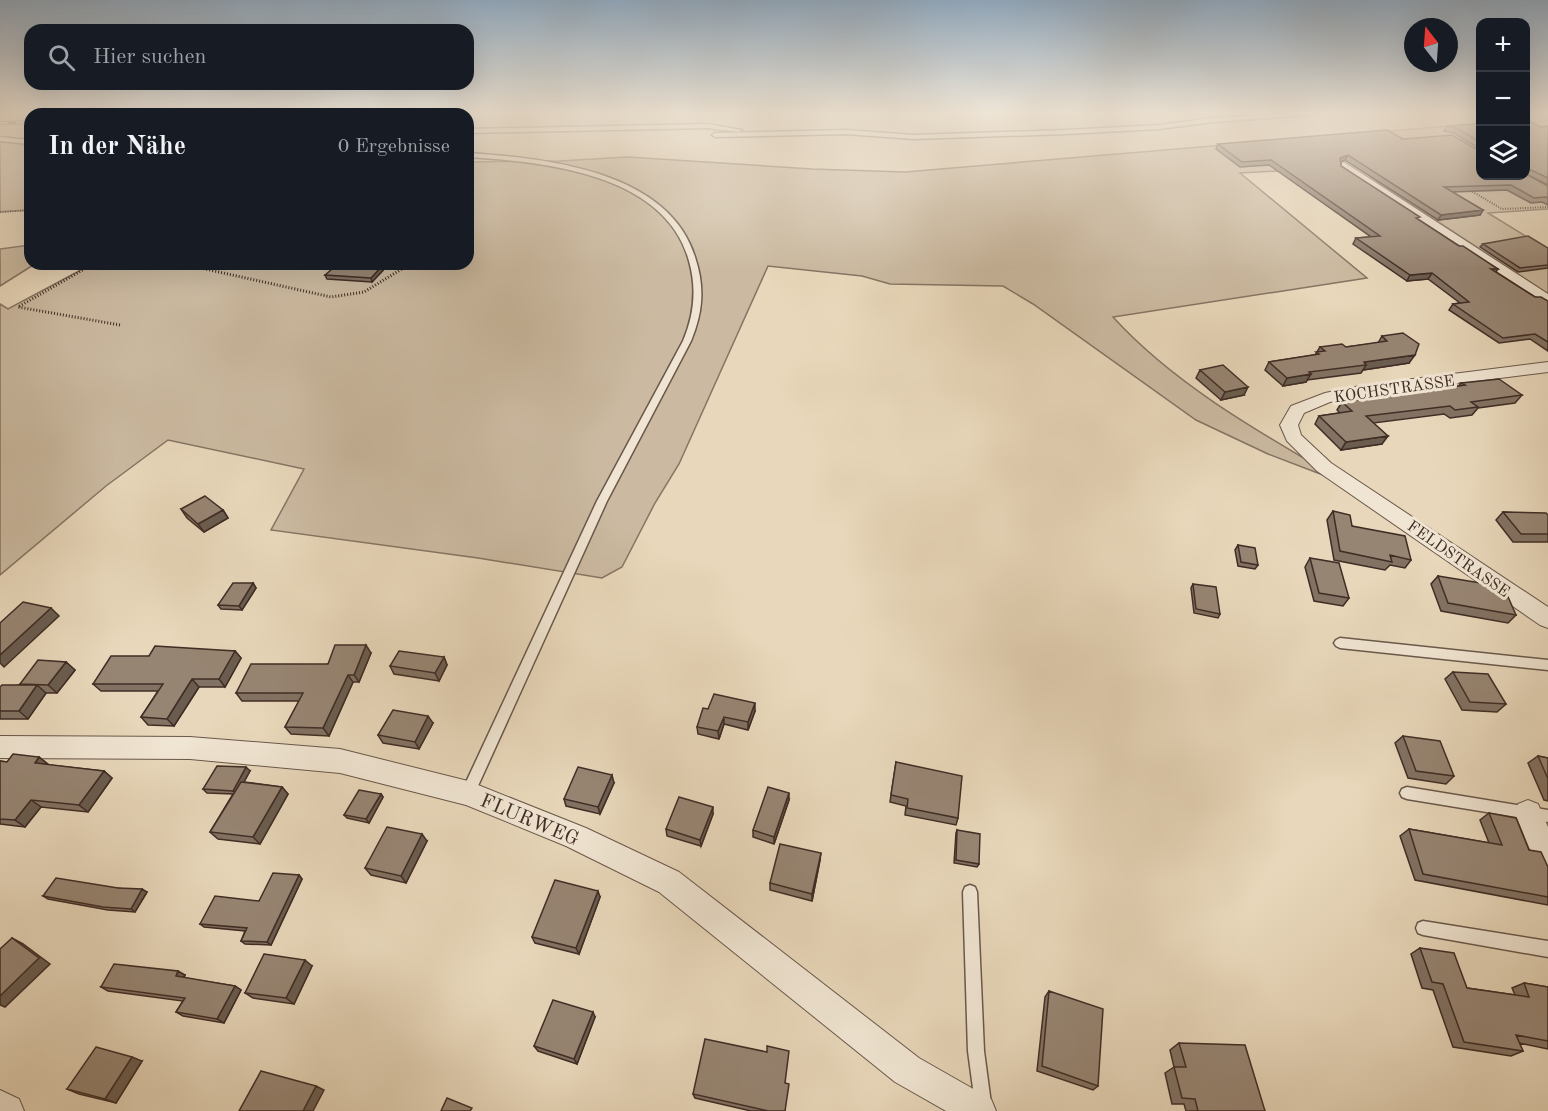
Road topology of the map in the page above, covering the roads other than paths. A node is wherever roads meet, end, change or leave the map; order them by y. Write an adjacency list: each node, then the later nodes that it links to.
1 (554, 164): 11 (lane)
2 (1344, 166): 3 (street)
3 (1548, 301)
4 (1548, 367): 5 (street, KOCHSTRASSE)
5 (1370, 497): 6 (street, FELDSTRASSE)
6 (1548, 619)
7 (1340, 643): 8 (lane)
8 (1548, 665)
9 (0, 747): 11 (street, FLURWEG)
10 (1407, 793): 12 (lane)
11 (468, 794): 19 (street, FLURWEG)
12 (1538, 814): 13 (street)
13 (1548, 859)
14 (970, 892): 20 (lane)
15 (1423, 928): 16 (lane)
16 (1548, 949)
17 (0, 1107): 18 (street)
18 (8, 1111)
19 (979, 1111)
20 (984, 1111)

